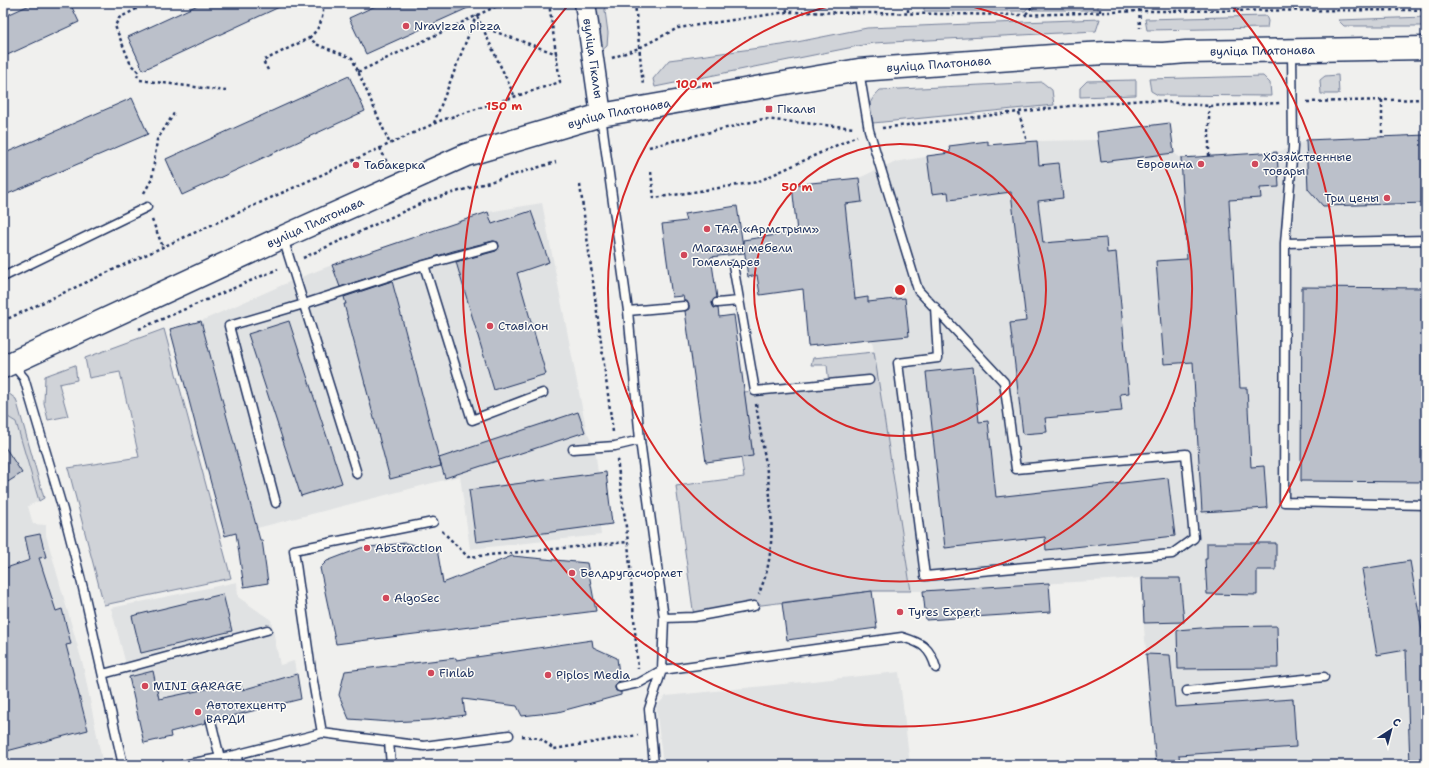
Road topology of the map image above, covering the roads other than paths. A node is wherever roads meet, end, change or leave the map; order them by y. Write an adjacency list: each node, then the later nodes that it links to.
1 (585, 3): 5 (street, вуліца Гікалы)
2 (1426, 48): 3 (main road, вуліца Платонава)
3 (1292, 50): 4 (main road, вуліца Платонава); 9 (lane)
4 (859, 70): 5 (main road, вуліца Платонава); 18 (lane)
5 (601, 115): 7 (main road, вуліца Платонава); 19 (lane)
6 (147, 207): 13 (lane)
7 (283, 237): 16 (lane); 20 (main road, вуліца Платонава)
8 (1426, 240): 9 (lane)
9 (1285, 243): 27 (lane)
10 (494, 246): 11 (lane)
11 (424, 265): 16 (lane); 22 (lane)
12 (733, 265): 14 (lane)
13 (3, 277)
14 (739, 300): 15 (lane); 21 (lane)
15 (717, 303)
16 (304, 304): 25 (lane); 26 (lane)
17 (684, 306): 19 (lane)
18 (934, 307): 18 (lane)
19 (628, 311): 23 (lane)
20 (8, 365): 34 (lane)
21 (869, 380)
22 (543, 393)
23 (640, 440): 24 (lane); 30 (lane)
24 (573, 449)
25 (357, 474)
26 (276, 504)
27 (1426, 505)
28 (433, 522): 39 (lane)
29 (754, 606): 30 (lane)
30 (664, 618): 33 (lane)
31 (267, 630): 34 (lane)
32 (936, 668): 33 (lane)
33 (662, 670): 36 (lane); 48 (lane)
34 (102, 674): 44 (lane)
35 (1324, 678): 37 (lane)
36 (620, 687)
37 (1187, 691)
38 (211, 722): 43 (lane)
39 (322, 733): 41 (lane); 42 (lane)
40 (509, 735): 41 (lane)
41 (389, 742): 47 (lane)
42 (235, 755): 43 (lane); 46 (lane)
43 (220, 758): 45 (lane)
44 (123, 765)
45 (183, 765)
46 (240, 765)
47 (391, 765)
48 (654, 765)

